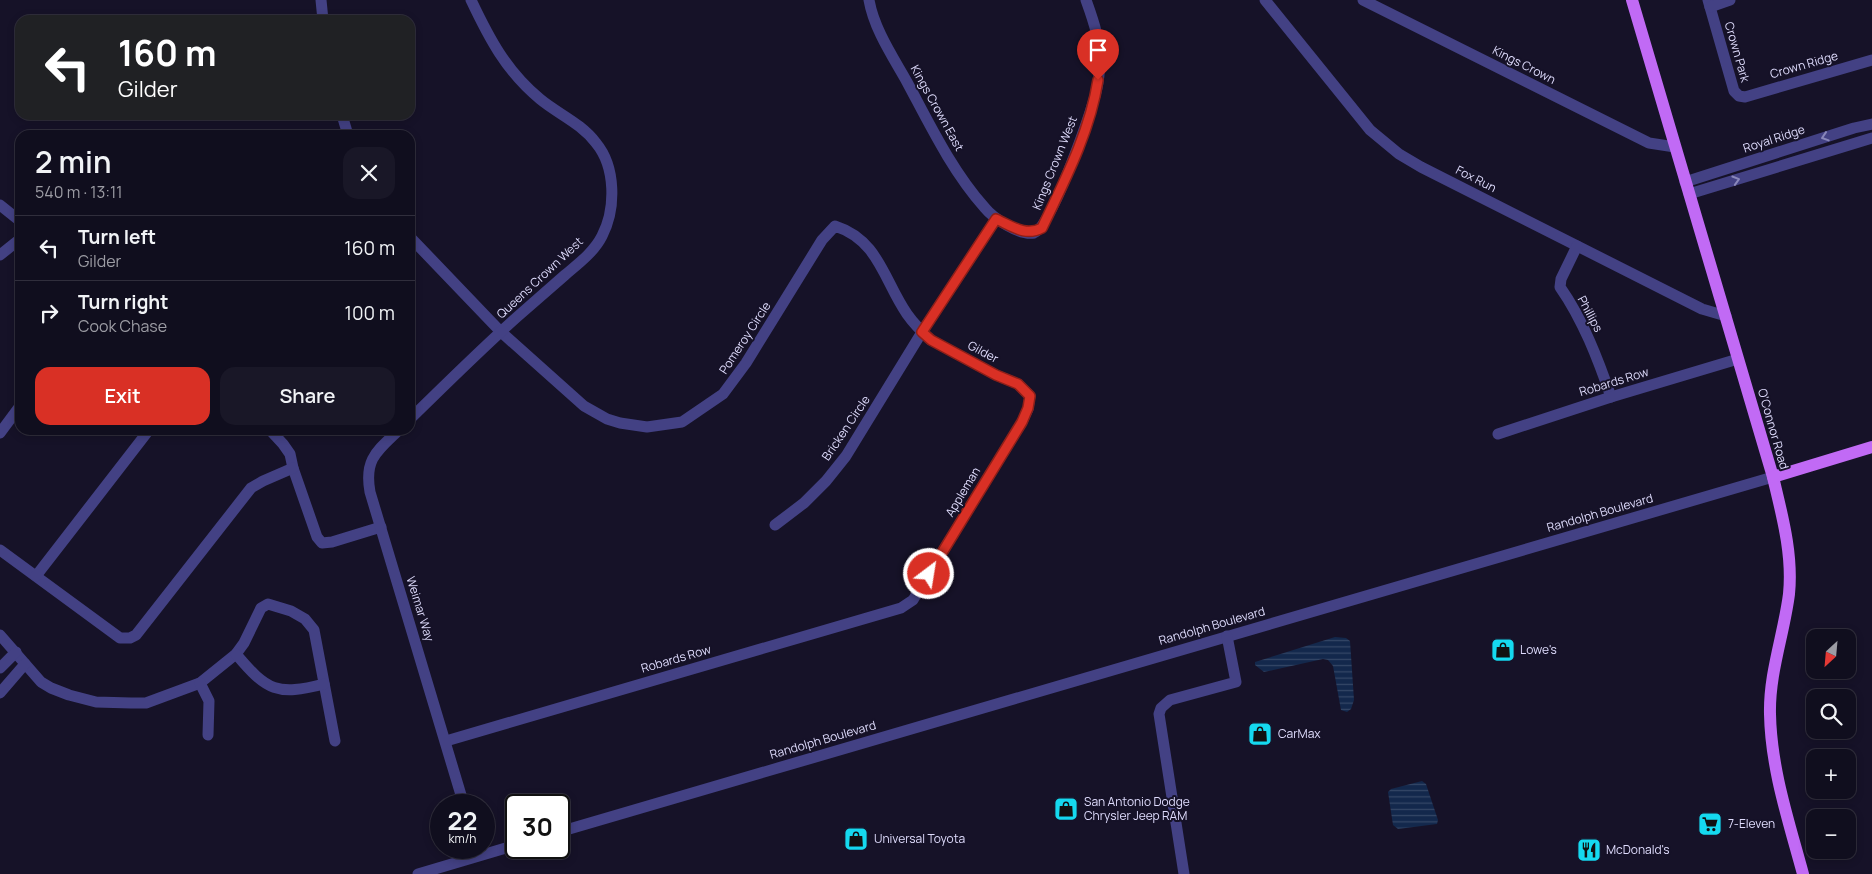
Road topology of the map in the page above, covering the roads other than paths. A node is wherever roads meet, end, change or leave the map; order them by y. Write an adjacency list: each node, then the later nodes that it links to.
1 (321, 0): 10 (street)
2 (471, 0): 27 (street, Queens Crown West)
3 (870, 0): 20 (street, Kings Crown East)
4 (1086, 0): 20 (street, Kings Crown West)
5 (1265, 0): 24 (street, Fox Run)
6 (1363, 0): 15 (street, Kings Crown)
7 (1632, 0): 15 (main road, O'Connor Road)
8 (1730, 0): 9 (street, Crown Park)
9 (1709, 4): 12 (street, Crown Park)
10 (322, 15)
11 (1872, 60): 12 (street, Crown Ridge)
12 (1744, 97)
13 (1872, 124): 16 (street, Royal Ridge, one-way to 16)
14 (1872, 138): 17 (street, one-way to 14)
15 (1675, 147): 16 (main road, O'Connor Road)
16 (1685, 182): 17 (main road, O'Connor Road)
17 (1689, 194): 26 (main road, O'Connor Road)
18 (0, 205): 19 (street)
19 (15, 217)
20 (996, 219): 28 (street, Bricken Circle)
21 (835, 226): 27 (street, Pomeroy Circle); 28 (street, Gilder)
22 (415, 242): 27 (street, Pomeroy Circle)
23 (15, 243): 25 (street)
24 (1577, 246): 26 (street, Fox Run); 31 (street, Phillips)
25 (0, 255)
26 (1726, 316): 29 (main road, O'Connor Road)
27 (500, 332): 33 (street)
28 (922, 332): 30 (street, Gilder); 42 (street, Bricken Circle)
29 (1738, 359): 31 (street, Robards Row); 41 (main road, O'Connor Road)
30 (1030, 396): 46 (street, Appleman)
31 (1611, 397): 35 (street, Robards Row)
32 (15, 413): 34 (street)
33 (415, 414)
34 (0, 433)
35 (1498, 434)
36 (145, 435): 45 (street)
37 (275, 435): 40 (street)
38 (394, 435): 43 (street, Weimar Way)
39 (1872, 447): 41 (main road, Randolph Boulevard)
40 (293, 468): 43 (street); 45 (street)
41 (1773, 477): 48 (street, Randolph Boulevard); 64 (main road, O'Connor Road)
42 (776, 525)
43 (380, 527): 58 (street, Weimar Way)
44 (0, 550): 45 (street)
45 (36, 576)
46 (913, 600): 58 (street, Robards Row)
47 (0, 635): 49 (street)
48 (1227, 636): 60 (street, Randolph Boulevard); 63 (street)
49 (16, 652): 51 (street); 52 (street)
50 (236, 654): 53 (street); 54 (street); 54 (street)
51 (25, 664): 53 (street); 55 (street)
52 (0, 668)
53 (200, 683): 56 (street)
54 (324, 684): 57 (street)
55 (0, 693)
56 (208, 735)
57 (335, 741)
58 (446, 741): 59 (street, Weimar Way)
59 (461, 794)
60 (570, 829)
61 (458, 859): 62 (street)
62 (418, 874)
63 (1184, 874)
64 (1803, 874)

